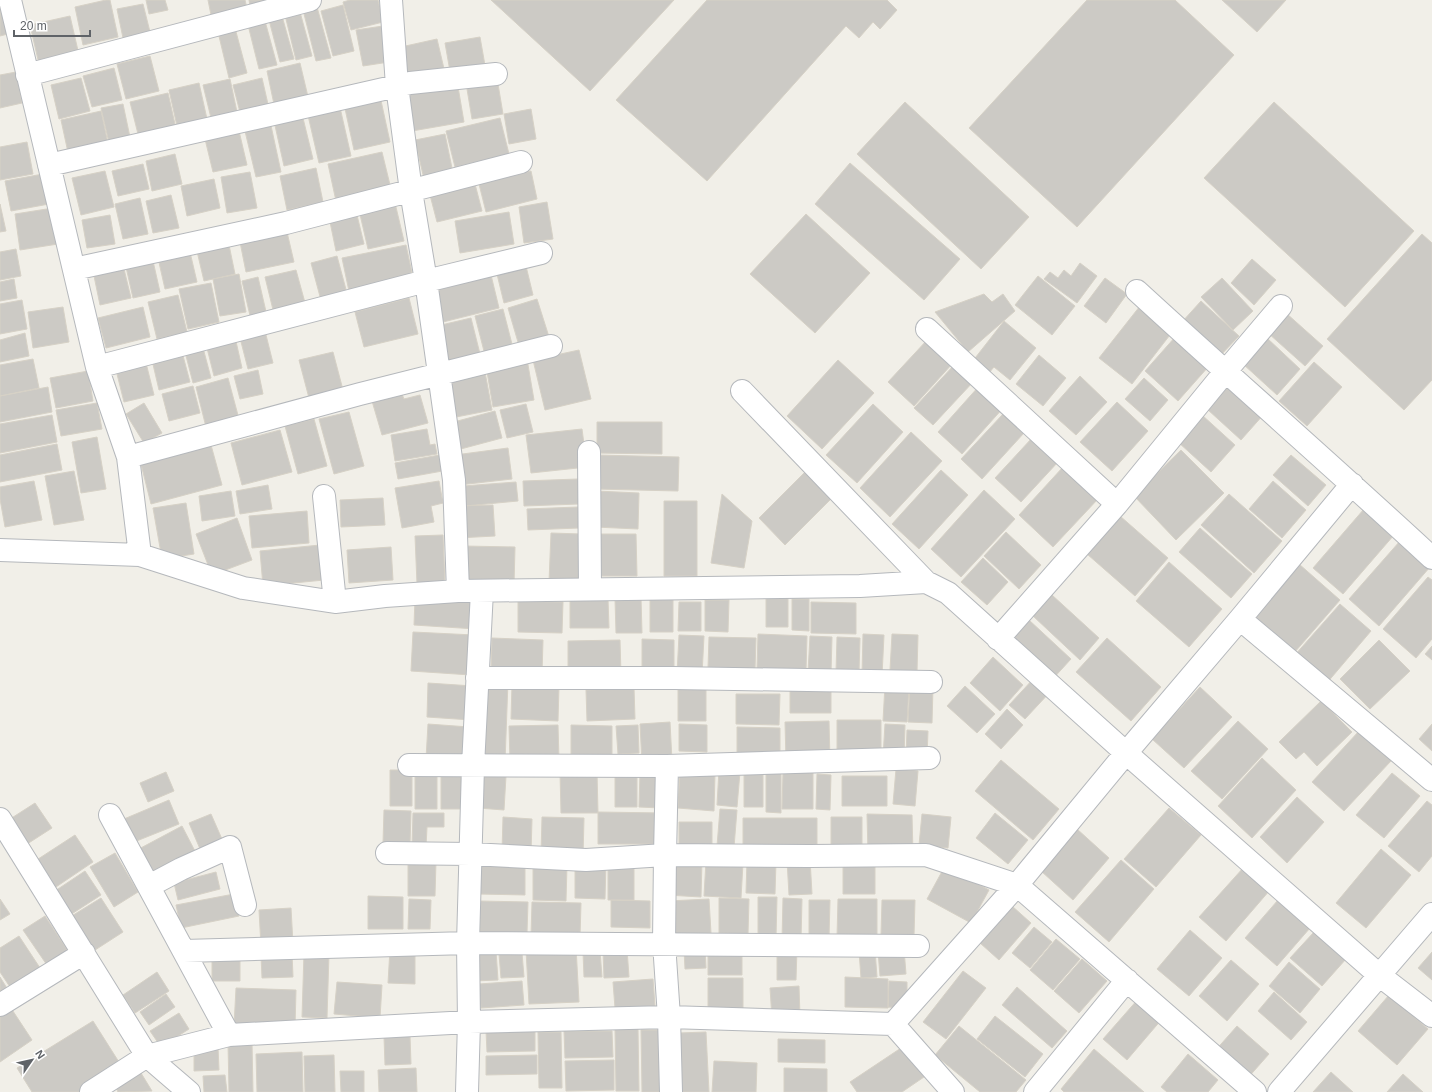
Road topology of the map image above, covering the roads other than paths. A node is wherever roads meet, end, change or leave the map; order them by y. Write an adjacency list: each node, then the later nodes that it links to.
1 (10, 0): 4 (street)
2 (310, 0): 4 (street)
3 (391, 0): 6 (street)
4 (27, 74): 8 (street)
5 (496, 74): 6 (street)
6 (397, 86): 8 (street); 9 (street)
7 (521, 162): 9 (street)
8 (49, 165): 11 (street)
9 (411, 191): 11 (street); 12 (street)
10 (542, 253): 12 (street)
11 (74, 269): 17 (street)
12 (426, 281): 17 (street); 19 (street)
13 (1137, 291): 18 (street)
14 (1282, 306): 18 (street)
15 (927, 330): 25 (street)
16 (551, 346): 19 (street)
17 (97, 367): 22 (street)
18 (1224, 372): 23 (street); 25 (street)
19 (438, 374): 22 (street); 31 (street)
20 (742, 391): 29 (street)
21 (589, 452): 30 (street)
22 (128, 458): 27 (street)
23 (1352, 484): 28 (street); 34 (street)
24 (324, 496): 33 (street)
25 (1117, 504): 35 (street)
26 (0, 550): 27 (street)
27 (140, 555): 33 (street)
28 (1432, 558)
29 (926, 582): 30 (street); 35 (street)
30 (590, 590): 32 (street)
31 (458, 591): 32 (street); 33 (street)
32 (482, 591): 36 (street)
33 (335, 602)
34 (1240, 619): 38 (street); 43 (street)
35 (998, 639): 38 (street)
36 (477, 678): 37 (street); 41 (street)
37 (931, 682)
38 (1126, 752): 49 (street); 58 (street)
39 (929, 758): 42 (street)
40 (409, 765): 41 (street)
41 (473, 766): 42 (street); 47 (street)
42 (667, 766): 48 (street)
43 (1432, 780)
44 (110, 815): 50 (street)
45 (0, 819): 57 (street)
46 (387, 853): 47 (street)
47 (471, 854): 48 (street); 53 (street)
48 (664, 855): 49 (street); 54 (street)
49 (1017, 885): 59 (street); 64 (street)
50 (149, 886): 51 (street); 56 (street)
51 (244, 906)
52 (1432, 914): 58 (street)
53 (468, 943): 54 (street); 56 (street); 63 (street)
54 (664, 944): 55 (street); 62 (street)
55 (918, 946)
56 (184, 951): 65 (street)
57 (84, 953): 60 (street); 66 (street)
58 (1379, 975): 61 (street); 74 (street)
59 (1127, 980): 72 (street); 73 (street)
60 (0, 1005)
61 (1432, 1016)
62 (669, 1017): 63 (street); 64 (street); 70 (street)
63 (469, 1022): 65 (street); 69 (street)
64 (893, 1024): 71 (street)
65 (229, 1035): 66 (street)
66 (148, 1056): 67 (street); 68 (street)
67 (91, 1092)
68 (189, 1092)
69 (467, 1092)
70 (671, 1092)
71 (954, 1092)
72 (1035, 1092)
73 (1255, 1092)
74 (1278, 1092)

